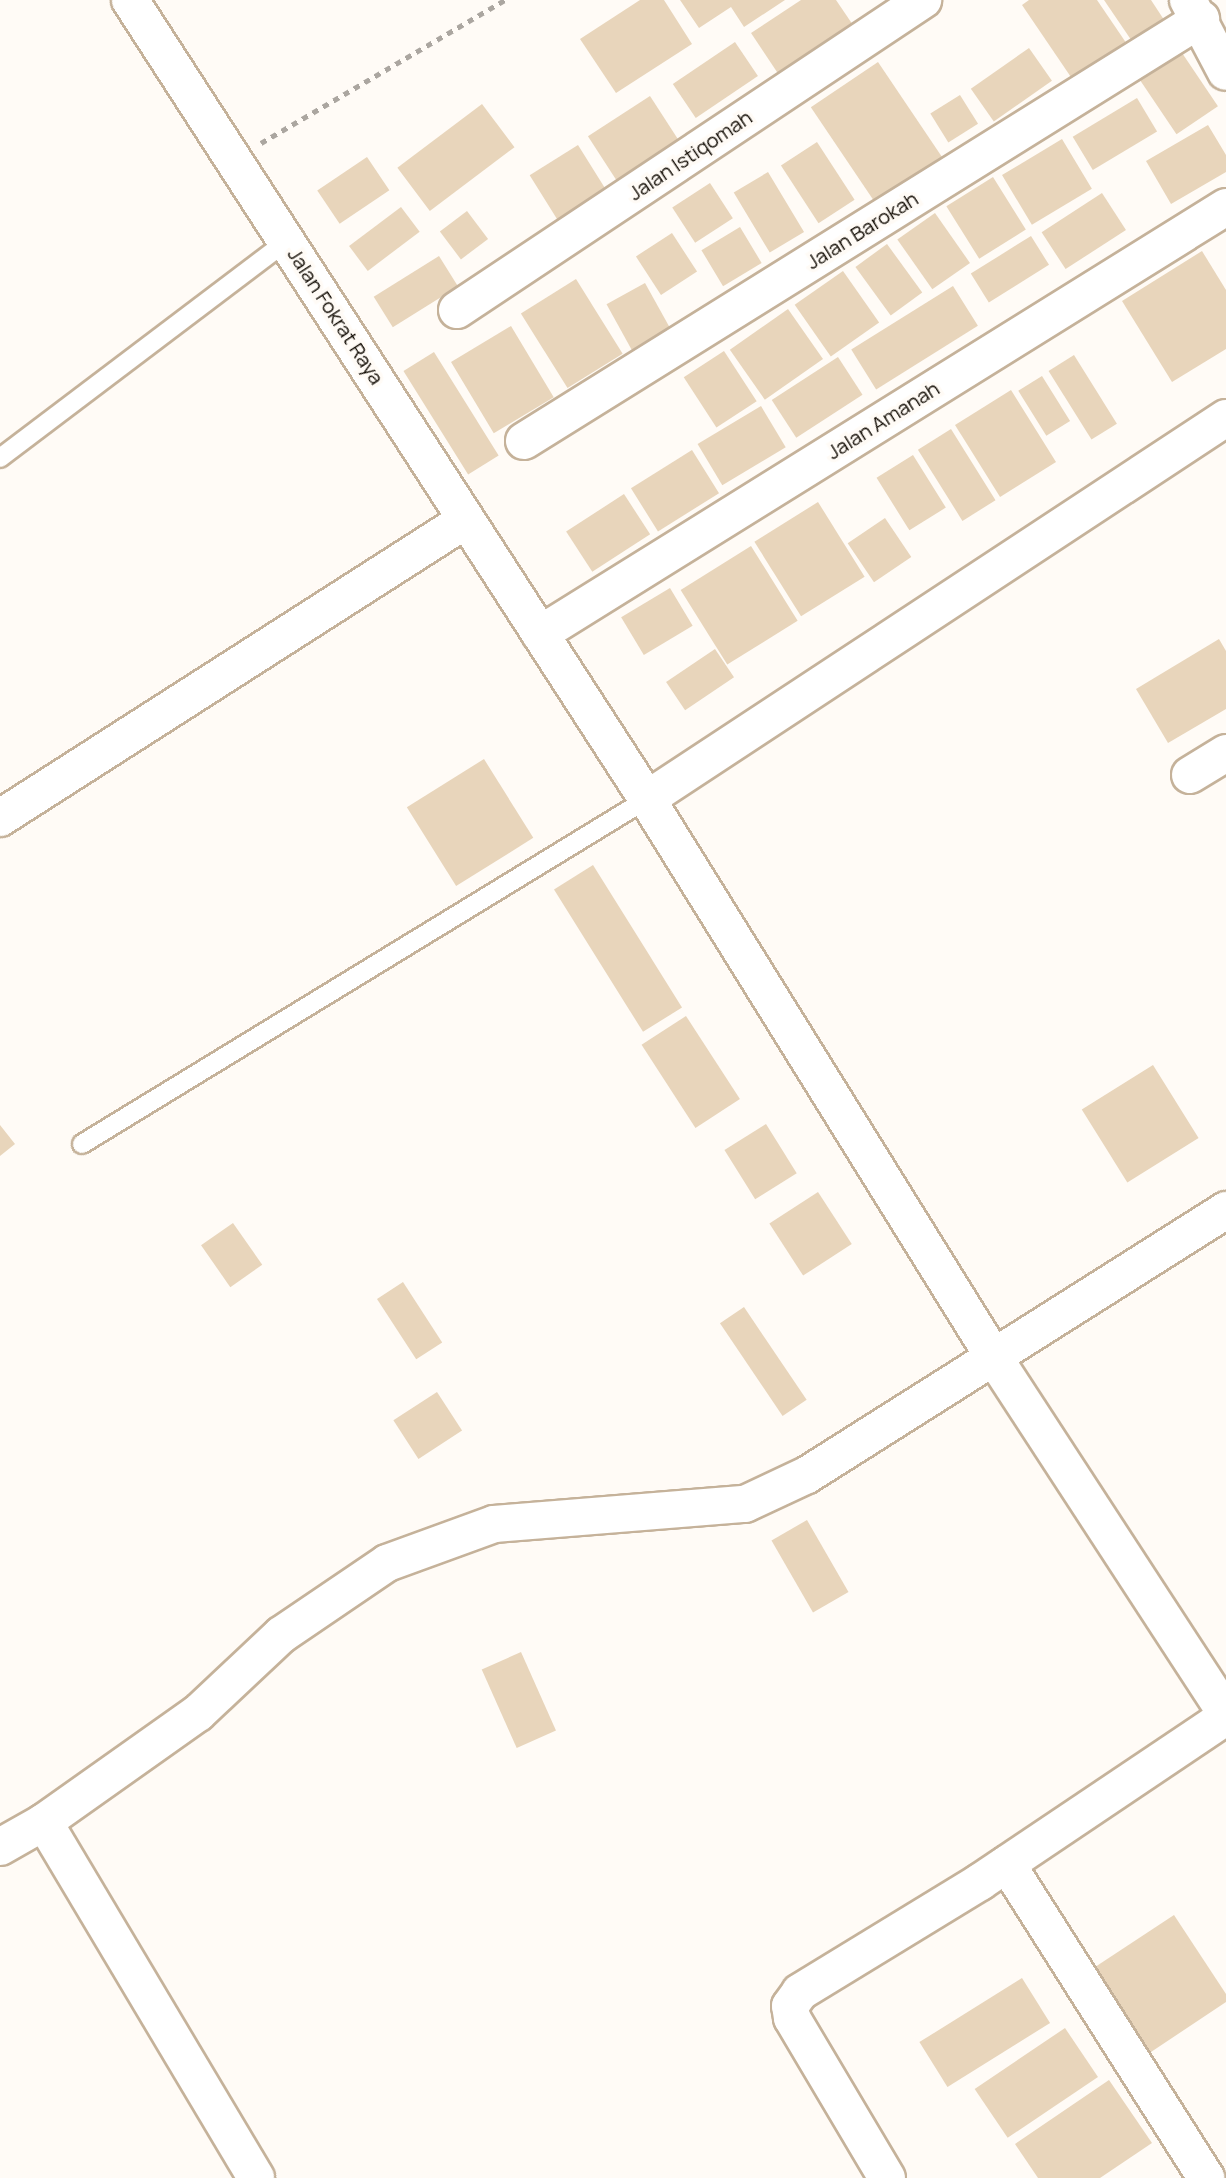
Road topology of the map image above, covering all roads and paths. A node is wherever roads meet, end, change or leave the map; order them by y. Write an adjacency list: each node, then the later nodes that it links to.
1 (130, 0): 6 (street, Jalan Fokrat Raya)
2 (505, 0): 6 (path)
3 (923, 0): 9 (street, Jalan Istiqomah)
4 (1194, 9): 5 (street); 11 (street, Jalan Barokah)
5 (1226, 72)
6 (233, 159): 8 (street, Jalan Fokrat Raya)
7 (1226, 207): 14 (street, Jalan Amanah)
8 (287, 241): 12 (lane); 13 (street, Jalan Fokrat Raya)
9 (457, 310)
10 (1226, 418): 17 (street)
11 (524, 441)
12 (0, 458)
13 (464, 521): 14 (street, Jalan Fokrat Raya); 18 (street)
14 (540, 634): 17 (street, Jalan Fokrat Raya)
15 (1226, 753): 16 (street)
16 (1190, 775)
17 (647, 799): 19 (lane); 21 (street, Jalan Fokrat Raya)
18 (0, 818)
19 (82, 1144)
20 (1226, 1210): 21 (street)
21 (993, 1356): 22 (street, Jalan Fokrat Raya); 23 (street)
22 (1226, 1715): 25 (street)
23 (44, 1822): 24 (street); 26 (street)
24 (0, 1847)
25 (1007, 1864): 27 (street); 28 (street)
26 (256, 2178)
27 (887, 2178)
28 (1206, 2178)

